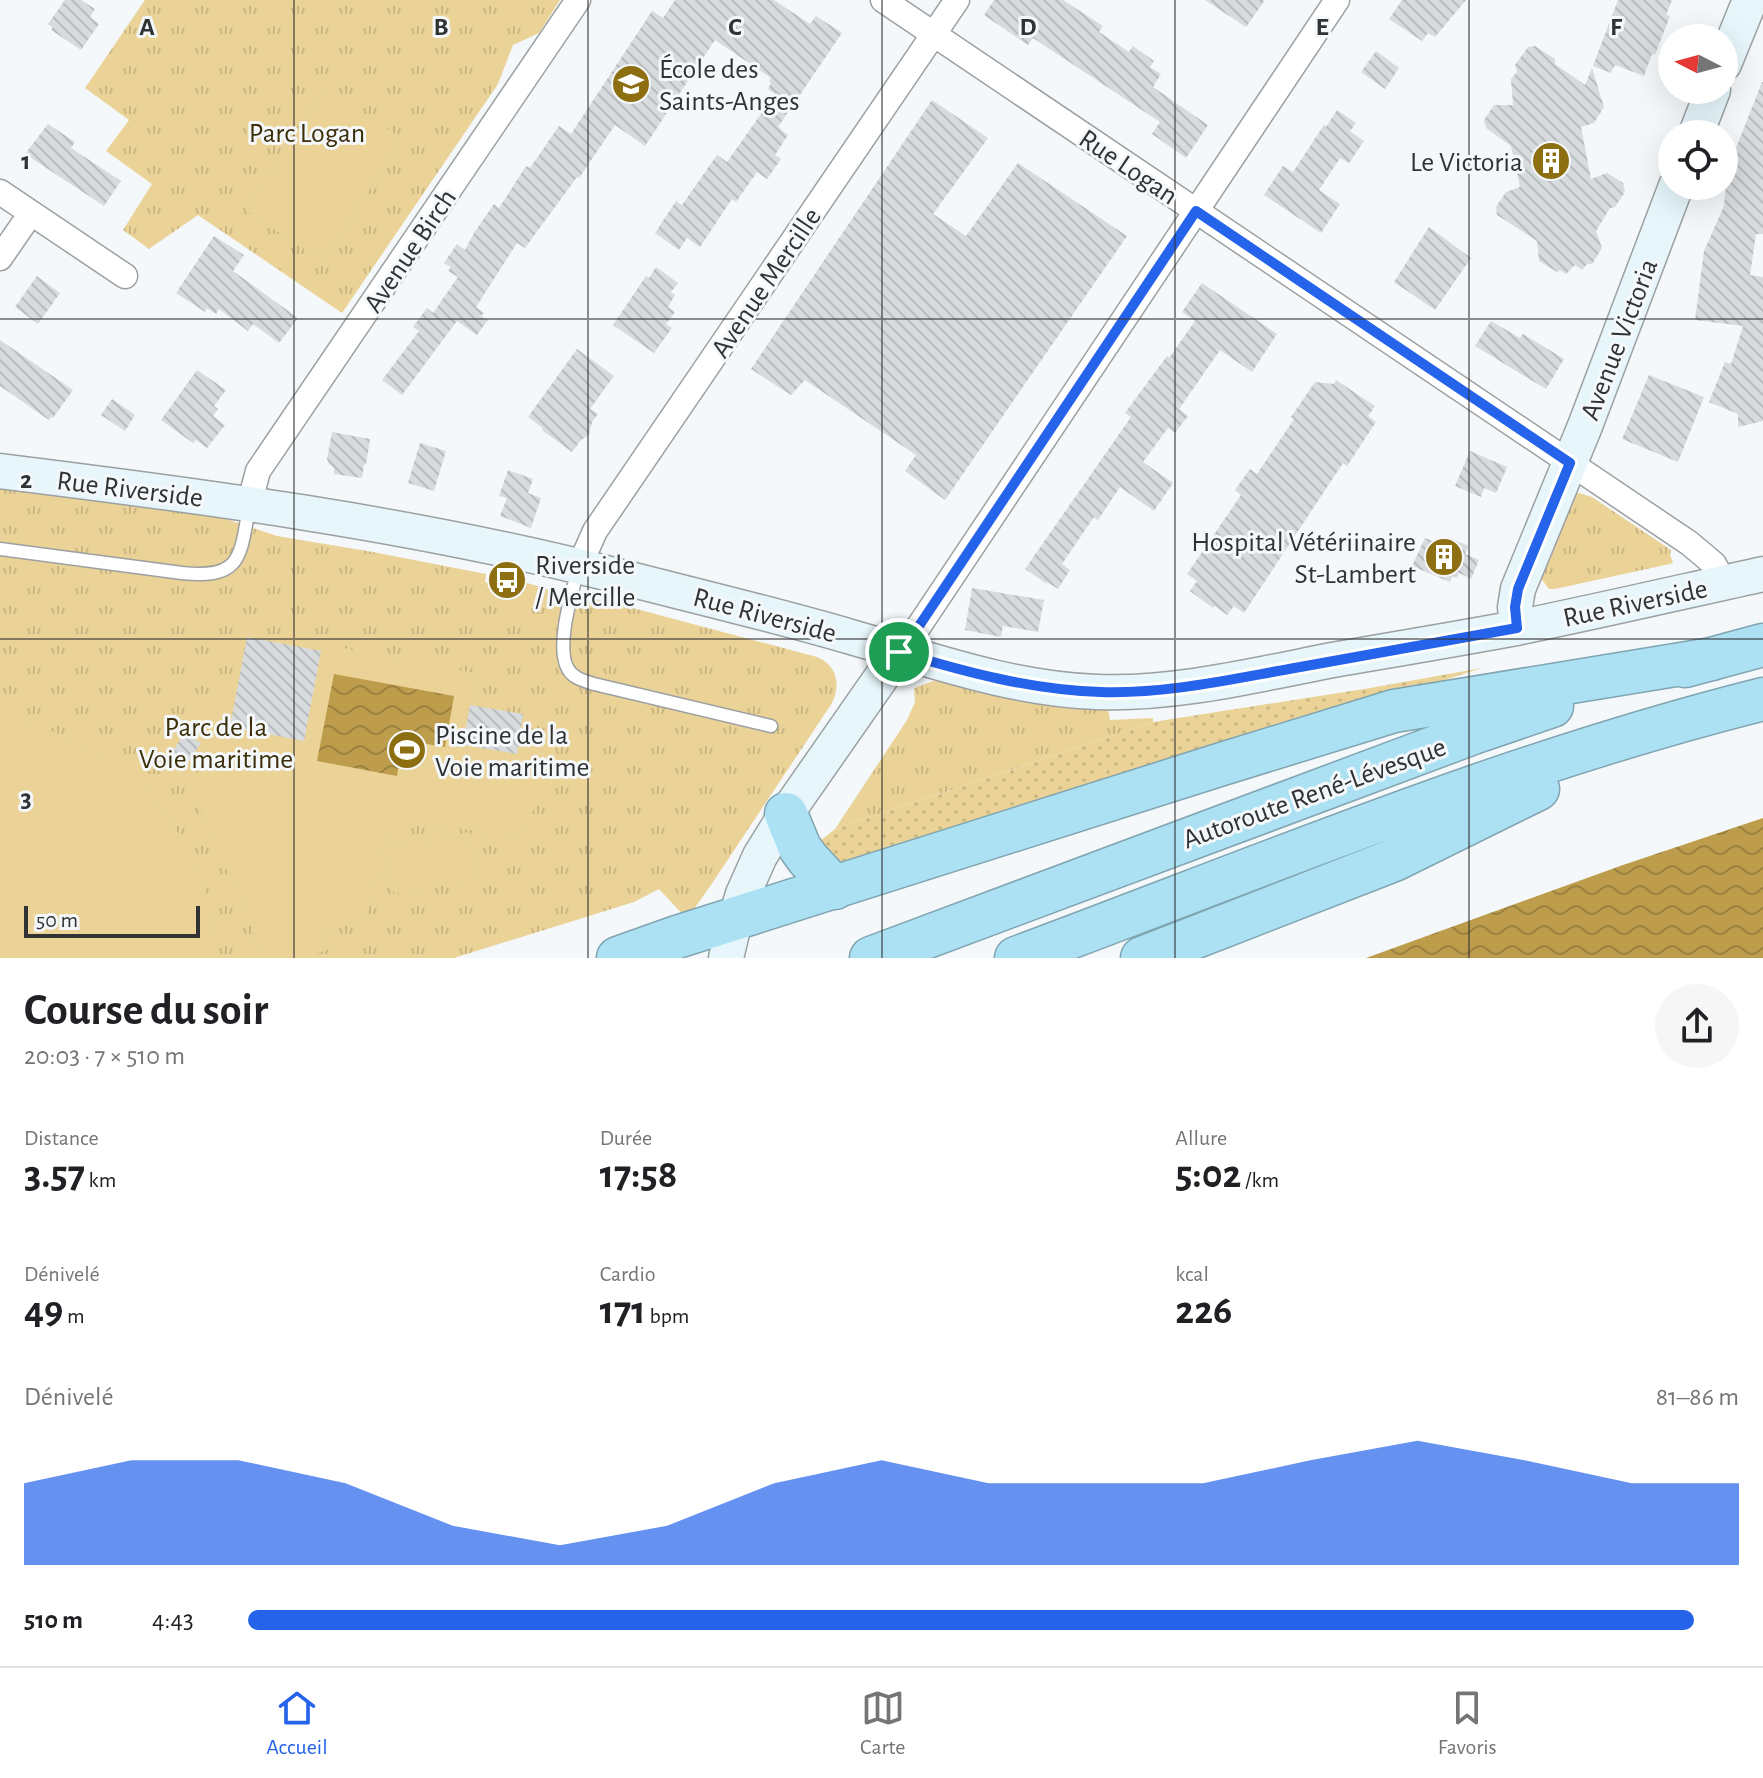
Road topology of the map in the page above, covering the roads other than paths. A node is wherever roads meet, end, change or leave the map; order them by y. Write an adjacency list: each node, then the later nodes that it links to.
1 (578, 0): 16 (street, Avenue Birch)
2 (883, 0): 7 (street, Rue Logan)
3 (957, 0): 7 (street, Avenue Mercille)
4 (1337, 0): 10 (street)
5 (1750, 0): 6 (street)
6 (1738, 30)
7 (933, 34): 10 (street, Rue Logan); 18 (street, Avenue Mercille)
8 (0, 192): 11 (street)
9 (1671, 200): 14 (street, Avenue Victoria)
10 (1196, 211): 14 (street, Rue Logan); 23 (street)
11 (31, 213): 12 (street); 13 (street)
12 (0, 258)
13 (125, 276)
14 (1570, 463): 20 (street, Rue Logan); 21 (street, Avenue Victoria)
15 (0, 471): 16 (street, Rue Riverside)
16 (249, 505): 17 (lane); 18 (street, Rue Riverside)
17 (0, 549)
18 (579, 567): 23 (street, Rue Riverside); 27 (lane)
19 (1763, 574): 20 (street, Rue Riverside)
20 (1724, 582): 21 (street, Rue Riverside)
21 (1517, 628): 23 (street, Rue Riverside)
22 (1763, 645): 24 (highway, Autoroute René-Lévesque)
23 (899, 652): 28 (street)
24 (1712, 659): 29 (highway); 32 (highway, Autoroute René-Lévesque)
25 (1763, 699): 26 (highway, Autoroute René-Lévesque)
26 (1668, 724): 33 (highway, Autoroute René-Lévesque); 34 (highway)
27 (771, 726)
28 (786, 814): 29 (highway); 30 (street)
29 (835, 888): 30 (highway)
30 (730, 939): 31 (highway)
31 (618, 958)
32 (871, 958)
33 (1016, 958)
34 (1142, 958)

